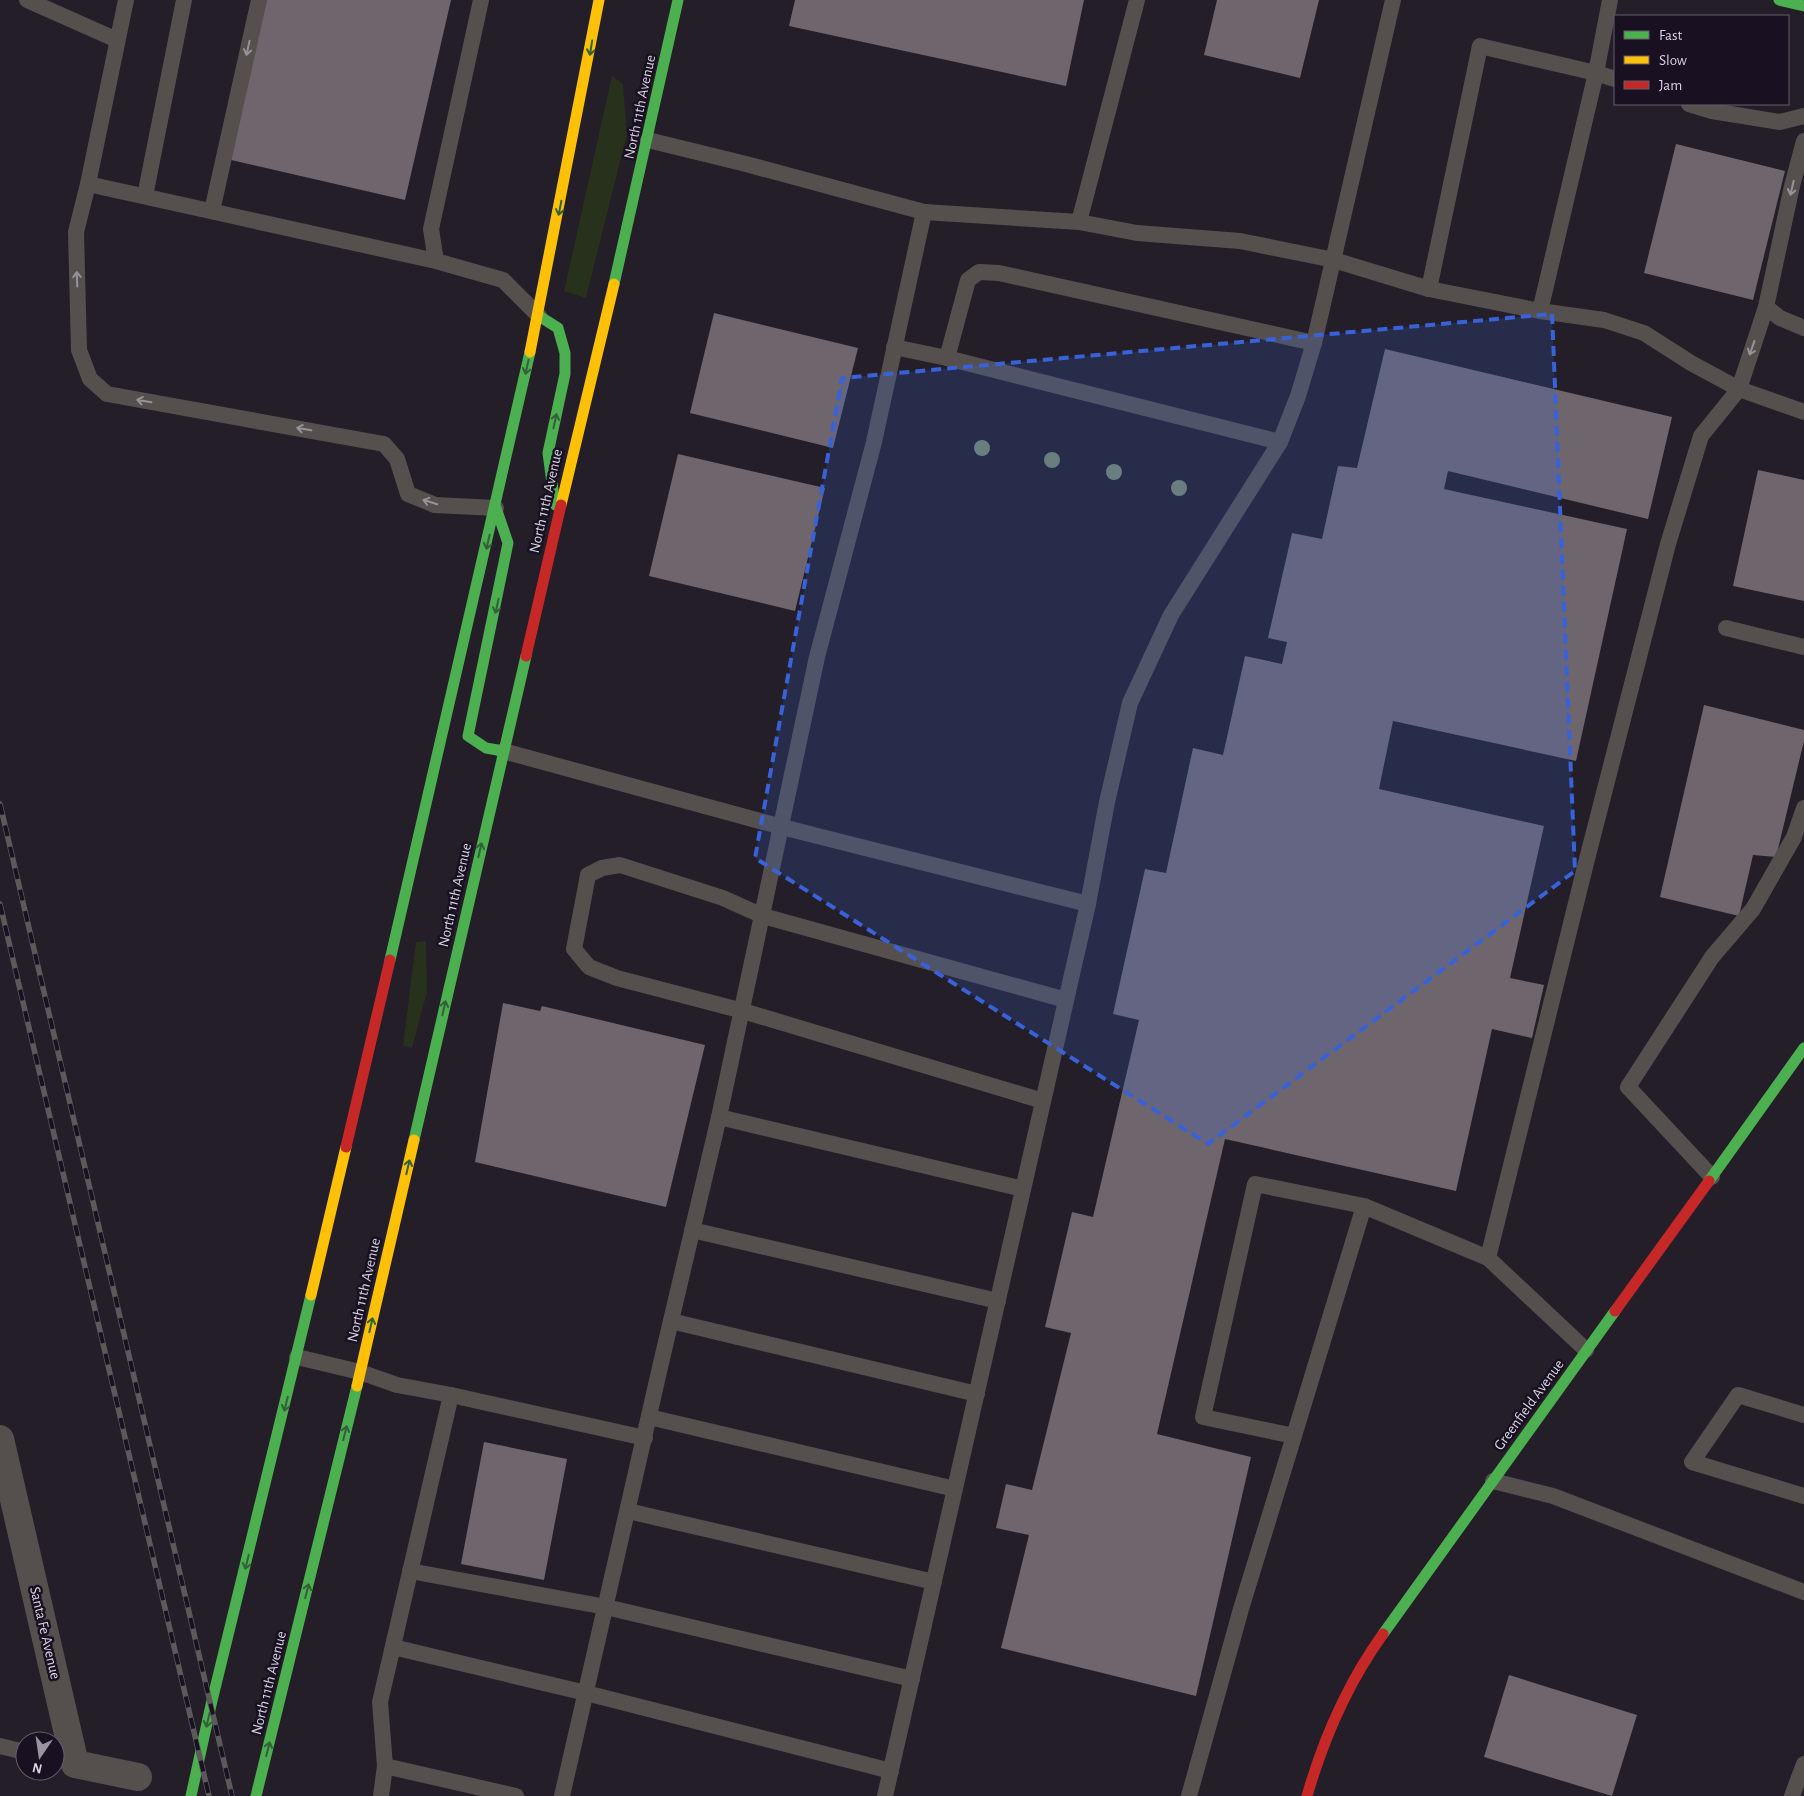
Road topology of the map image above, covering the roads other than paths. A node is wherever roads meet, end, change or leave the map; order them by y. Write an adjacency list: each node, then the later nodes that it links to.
1 (27, 0): 13 (lane)
2 (126, 0): 13 (lane)
3 (184, 0): 21 (lane)
4 (258, 0): 22 (lane, one-way to 22)
5 (481, 0): 25 (lane)
6 (599, 0): 30 (main road, one-way to 30)
7 (678, 0): 18 (main road, North 11th Avenue)
8 (1137, 0): 24 (lane)
9 (1393, 0): 26 (lane)
10 (1610, 0): 14 (lane)
11 (1780, 0): 12 (main road)
12 (1804, 6)
13 (118, 40): 20 (lane)
14 (1596, 73): 15 (lane); 27 (lane); 29 (lane)
15 (1614, 79)
16 (1692, 105): 17 (lane)
17 (1804, 116)
18 (648, 140): 23 (lane); 39 (main road, North 11th Avenue)
19 (1804, 141): 28 (lane, one-way to 28)
20 (88, 184): 21 (lane); 38 (lane, one-way to 20)
21 (145, 196): 22 (lane)
22 (212, 211): 25 (lane)
23 (924, 212): 24 (lane); 33 (lane)
24 (1079, 222): 26 (lane)
25 (436, 260): 30 (lane)
26 (1334, 260): 27 (lane); 32 (lane)
27 (1429, 289): 29 (lane)
28 (1766, 308): 31 (lane); 35 (lane, one-way to 35)
29 (1540, 311): 35 (lane)
30 (539, 316): 38 (main road, one-way to 38); 39 (main road, one-way to 30)
31 (1804, 328)
32 (1314, 342): 34 (lane); 37 (lane)
33 (894, 347): 34 (lane); 44 (lane)
34 (947, 358): 37 (lane)
35 (1739, 389): 36 (lane); 56 (lane)
36 (1804, 412)
37 (1280, 442): 45 (lane)
38 (496, 508): 42 (main road, one-way to 42); 60 (main road, one-way to 60)
39 (557, 521): 42 (main road, North 11th Avenue)
40 (1726, 628): 41 (lane)
41 (1804, 647)
42 (503, 751): 44 (lane); 61 (main road, North 11th Avenue, one-way to 42)
43 (1804, 808): 52 (lane)
44 (782, 827): 45 (lane); 46 (lane)
45 (1088, 904): 47 (lane)
46 (763, 916): 47 (lane); 48 (lane); 48 (lane)
47 (1066, 1000): 50 (lane)
48 (743, 1011): 50 (lane); 51 (lane)
49 (1804, 1048): 52 (main road, Greenfield Avenue)
50 (1043, 1101): 53 (lane)
51 (719, 1117): 53 (lane); 55 (lane)
52 (1712, 1177): 59 (main road, Greenfield Avenue)
53 (1023, 1189): 57 (lane)
54 (1364, 1206): 56 (lane); 66 (lane); 66 (lane)
55 (692, 1230): 57 (lane); 58 (lane)
56 (1488, 1258): 59 (lane)
57 (998, 1301): 62 (lane)
58 (671, 1321): 62 (lane); 65 (lane)
59 (1586, 1350): 70 (main road, Greenfield Avenue)
60 (298, 1357): 61 (lane); 90 (main road, one-way to 90)
61 (360, 1372): 63 (lane); 91 (main road, North 11th Avenue, one-way to 61)
62 (977, 1394): 71 (lane)
63 (451, 1395): 67 (lane); 74 (lane)
64 (1804, 1415): 72 (lane)
65 (649, 1417): 67 (lane); 71 (lane)
66 (1294, 1436): 96 (lane)
67 (645, 1438): 73 (lane)
68 (0, 1439): 69 (street, Santa Fe Avenue)
69 (5, 1479): 81 (street, Santa Fe Avenue)
70 (1493, 1481): 76 (lane); 97 (main road, Greenfield Avenue)
71 (955, 1489): 75 (lane)
72 (1804, 1496)
73 (628, 1511): 75 (lane); 77 (lane)
74 (410, 1571): 77 (lane); 78 (lane)
75 (934, 1582): 79 (lane)
76 (1804, 1592)
77 (606, 1608): 79 (lane); 80 (lane)
78 (392, 1647): 80 (lane); 86 (lane)
79 (912, 1679): 87 (lane)
80 (586, 1693): 87 (lane); 94 (lane)
81 (59, 1731)
82 (0, 1746): 83 (lane)
83 (15, 1750)
84 (65, 1761): 88 (street, Santa Fe Avenue)
85 (1804, 1764): 98 (lane)
86 (385, 1766): 89 (lane); 92 (lane)
87 (892, 1772): 95 (lane)
88 (138, 1777)
89 (464, 1790): 93 (lane)
90 (191, 1796)
91 (256, 1796)
92 (381, 1796)
93 (516, 1796)
94 (562, 1796)
95 (885, 1796)
96 (1189, 1796)
97 (1307, 1796)
98 (1792, 1796)

